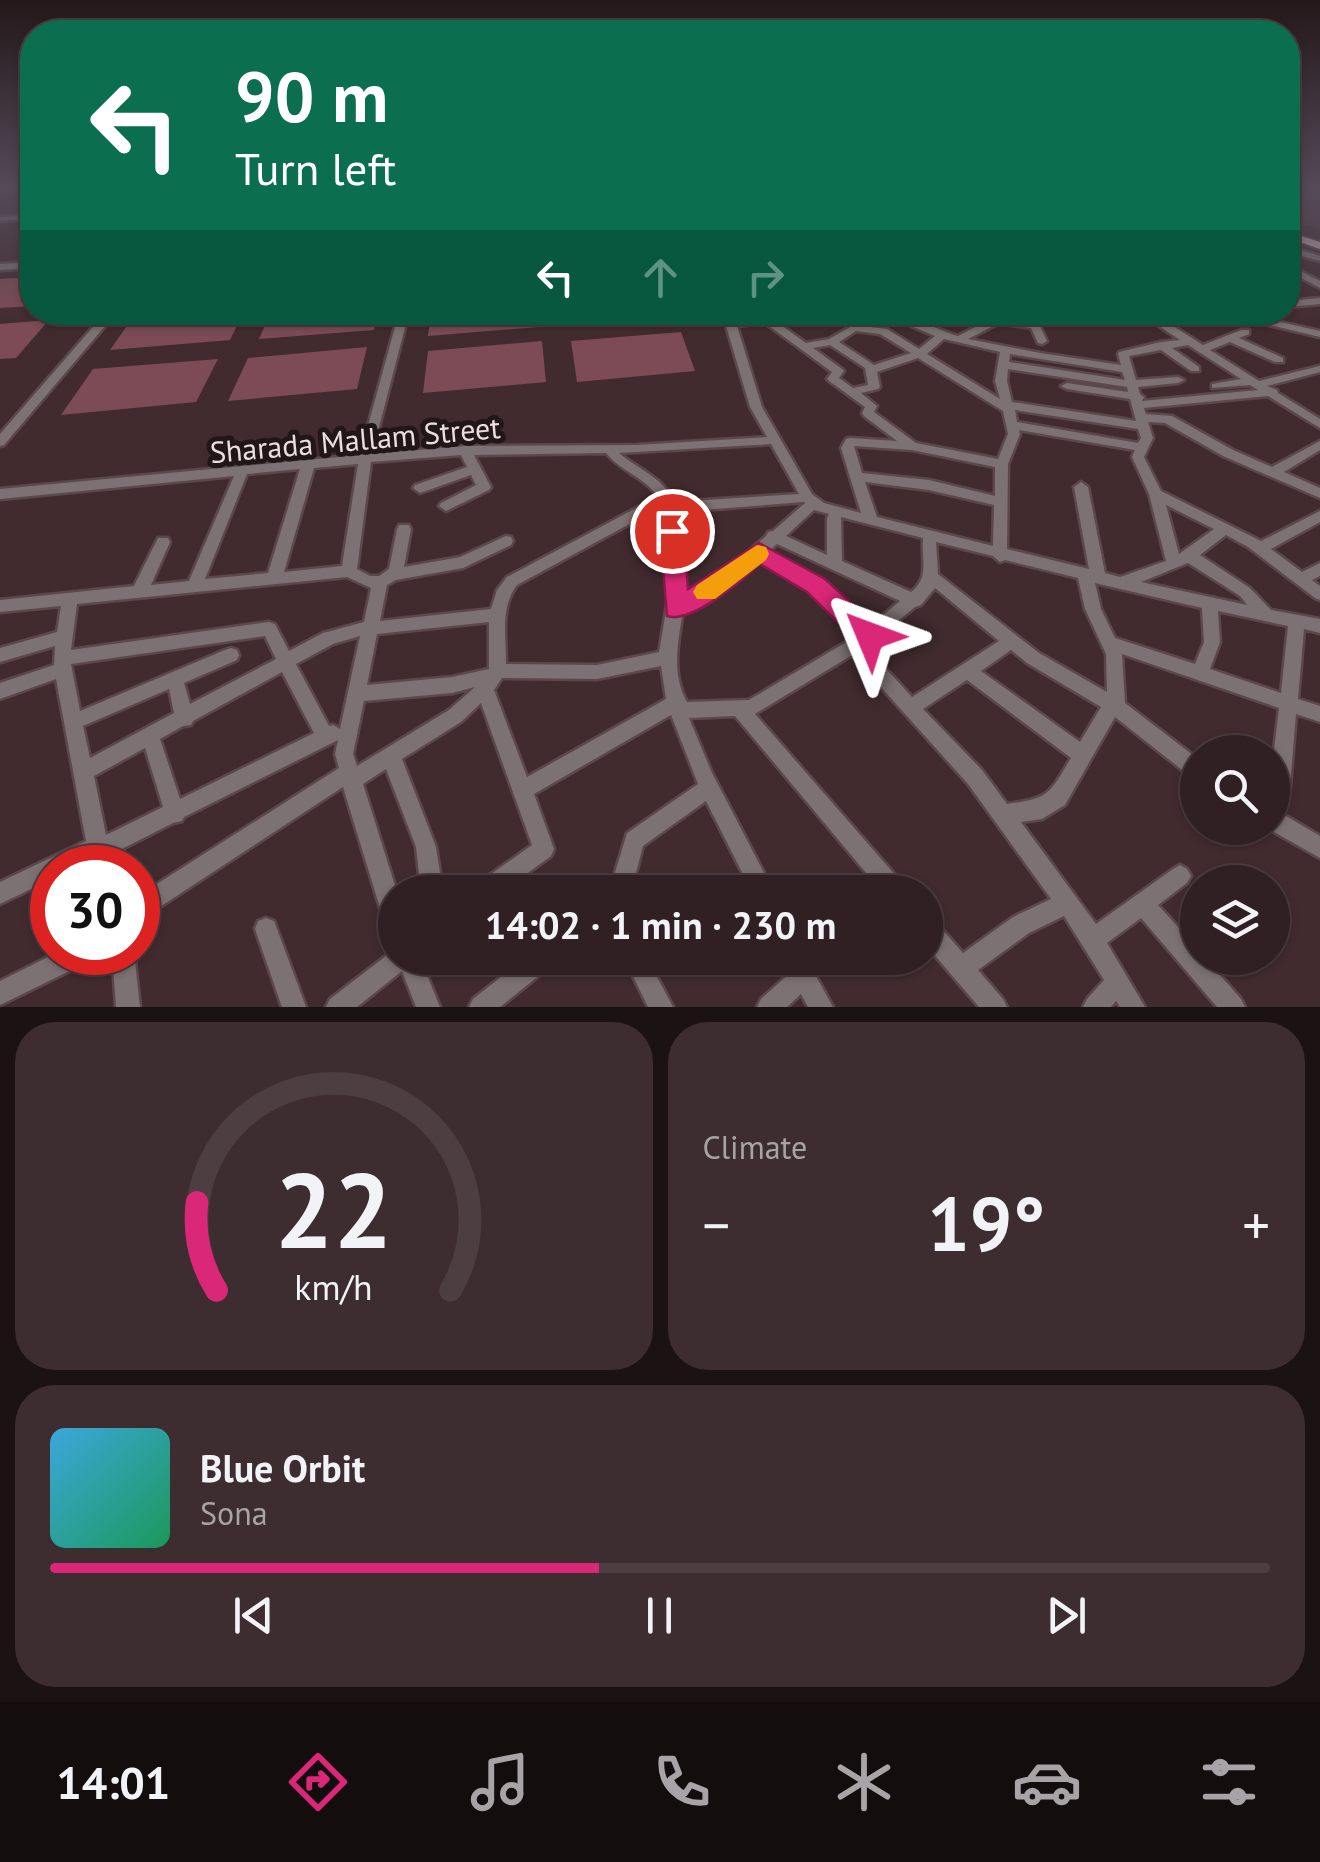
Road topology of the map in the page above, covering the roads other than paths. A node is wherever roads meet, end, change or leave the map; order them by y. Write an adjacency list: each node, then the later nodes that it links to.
1 (101, 325): 43 (street)
2 (400, 325): 49 (street)
3 (728, 325): 42 (street)
4 (774, 325): 23 (street)
5 (914, 325): 15 (street)
6 (980, 325): 17 (street)
7 (1030, 325): 19 (street)
8 (1160, 325): 12 (street)
9 (1172, 325): 12 (street)
10 (1287, 325): 13 (street)
11 (1296, 325): 13 (street)
12 (1165, 329): 21 (street)
13 (1298, 329): 16 (street)
14 (1246, 332): 18 (street)
15 (943, 334): 17 (street); 25 (street)
16 (1320, 334)
17 (961, 338): 26 (street)
18 (1231, 338): 24 (street); 27 (street)
19 (1042, 341)
20 (832, 342): 23 (street); 25 (street); 30 (street)
21 (1187, 342): 22 (street); 24 (street)
22 (1162, 345): 28 (street); 31 (street)
23 (806, 346): 36 (street)
24 (1202, 349): 33 (street)
25 (920, 354): 30 (street); 40 (street)
26 (1005, 359): 28 (street); 38 (street); 40 (street)
27 (1279, 360)
28 (1127, 369): 38 (street)
29 (1320, 369): 33 (street)
30 (871, 370): 36 (street)
31 (1195, 370)
32 (1178, 380): 38 (street)
33 (1258, 382): 35 (street); 37 (street)
34 (1067, 386): 38 (street)
35 (1216, 386)
36 (850, 392): 45 (street)
37 (1274, 392): 38 (street); 41 (street)
38 (1139, 404): 39 (street); 40 (street); 46 (street); 53 (street)
39 (1085, 408)
40 (1010, 414): 46 (street); 50 (street)
41 (1320, 424)
42 (769, 437): 47 (street, Sharada Mallam Street); 49 (street, Sharada Mallam Street); 62 (street)
43 (0, 442)
44 (1320, 445): 53 (street)
45 (912, 446): 50 (street); 55 (street)
46 (1140, 447): 60 (street)
47 (609, 449): 48 (street, Sharada Mallam Street); 63 (street)
48 (465, 450): 49 (street, Sharada Mallam Street); 52 (street)
49 (365, 456): 51 (street, Sharada Mallam Street); 58 (street, Sharada Mallam Street); 81 (street)
50 (1002, 464): 61 (street)
51 (308, 466): 54 (street, Sharada Mallam Street); 86 (street)
52 (476, 469): 57 (street); 64 (street)
53 (1272, 473): 59 (street)
54 (241, 474): 58 (street, Sharada Mallam Street); 88 (street)
55 (860, 477): 61 (street); 67 (street)
56 (1081, 487): 82 (street)
57 (420, 488)
58 (0, 493)
59 (1320, 493)
60 (1156, 494): 69 (street); 79 (street)
61 (1001, 502): 76 (street)
62 (806, 504): 63 (street); 66 (street); 67 (street); 70 (street)
63 (668, 505): 95 (street); 97 (street)
64 (446, 506)
65 (1320, 516): 74 (street)
66 (834, 518): 71 (street); 78 (street)
67 (871, 521): 76 (street)
68 (404, 529): 83 (street)
69 (1224, 529): 74 (street); 77 (street)
70 (773, 536): 75 (street); 78 (street)
71 (928, 540): 76 (street); 84 (street)
72 (506, 541): 83 (street)
73 (163, 542): 89 (street)
74 (1259, 549): 85 (street)
75 (759, 552): 95 (street); 102 (street)
76 (1000, 554): 82 (street)
77 (1191, 557): 79 (street); 96 (street)
78 (835, 563): 92 (street)
79 (1174, 564): 87 (street)
80 (1320, 569): 85 (street)
81 (349, 571): 83 (street); 86 (street)
82 (1088, 575): 87 (street); 104 (street)
83 (386, 578): 100 (street)
84 (931, 578): 92 (street); 103 (street)
85 (1301, 579): 90 (street)
86 (274, 580): 88 (street)
87 (1119, 583): 93 (street)
88 (194, 588): 89 (street)
89 (139, 593): 91 (street)
90 (1320, 594)
91 (70, 599): 94 (street); 101 (street)
92 (915, 601): 102 (street)
93 (1209, 602): 96 (street); 111 (street)
94 (0, 606)
95 (676, 608): 108 (street)
96 (1265, 613): 98 (street)
97 (498, 615): 100 (street); 112 (street)
98 (1297, 620): 99 (street); 116 (street)
99 (1320, 626)
100 (370, 628): 107 (street); 115 (street)
101 (62, 637): 105 (street); 109 (street)
102 (862, 641): 119 (street); 120 (street)
103 (1012, 641): 110 (street); 118 (street)
104 (1110, 643): 111 (street); 118 (street)
105 (0, 655)
106 (232, 655): 113 (street)
107 (288, 658): 109 (street); 122 (street); 125 (street)
108 (667, 658): 112 (street); 117 (street)
109 (62, 663): 114 (street); 123 (street)
110 (968, 671): 119 (street); 129 (street)
111 (1200, 674): 116 (street)
112 (491, 679): 115 (street); 128 (street); 134 (street)
113 (175, 680): 122 (street); 123 (street)
114 (0, 691)
115 (359, 694): 124 (street)
116 (1287, 702): 121 (street); 126 (street)
117 (679, 706): 120 (street); 133 (street); 134 (street)
118 (1114, 706): 129 (street); 130 (street)
119 (911, 707): 136 (street)
120 (741, 710): 146 (street)
121 (1320, 714)
122 (185, 719): 127 (street)
123 (72, 722): 131 (street)
124 (346, 729): 125 (street); 132 (street)
125 (324, 735): 135 (street)
126 (1284, 735)
127 (151, 739): 131 (street); 135 (street)
128 (391, 756): 132 (street); 142 (street)
129 (1084, 756): 136 (street)
130 (1180, 757)
131 (84, 771): 138 (street)
132 (349, 777): 141 (street); 150 (street)
133 (709, 788): 144 (street); 145 (street)
134 (521, 791): 143 (street)
135 (175, 814): 139 (street)
136 (1003, 815): 151 (street)
137 (1290, 827): 140 (street)
138 (96, 845)
139 (117, 845)
140 (1320, 848)
141 (380, 875)
142 (430, 875)
143 (510, 875)
144 (625, 875)
145 (754, 875)
146 (880, 875)
147 (1180, 876): 152 (street)
148 (30, 879): 149 (street)
149 (0, 893)
150 (160, 894)
151 (1068, 902): 154 (street); 156 (street)
152 (1144, 905): 154 (street); 178 (street)
153 (266, 929): 168 (street)
154 (1094, 940): 165 (street)
155 (943, 946): 156 (street)
156 (963, 967): 175 (street)
157 (37, 975): 166 (street)
158 (125, 975): 167 (street)
159 (378, 975): 169 (street)
160 (416, 975): 170 (street)
161 (521, 975): 171 (street)
162 (644, 975): 172 (street)
163 (793, 975): 173 (street)
164 (803, 975): 174 (street)
165 (1118, 982): 176 (street); 177 (street)
166 (0, 993)
167 (128, 1007)
168 (294, 1007)
169 (338, 1007)
170 (428, 1007)
171 (481, 1007)
172 (661, 1007)
173 (770, 1007)
174 (820, 1007)
175 (995, 1007)
176 (1095, 1007)
177 (1133, 1007)
178 (1233, 1007)

